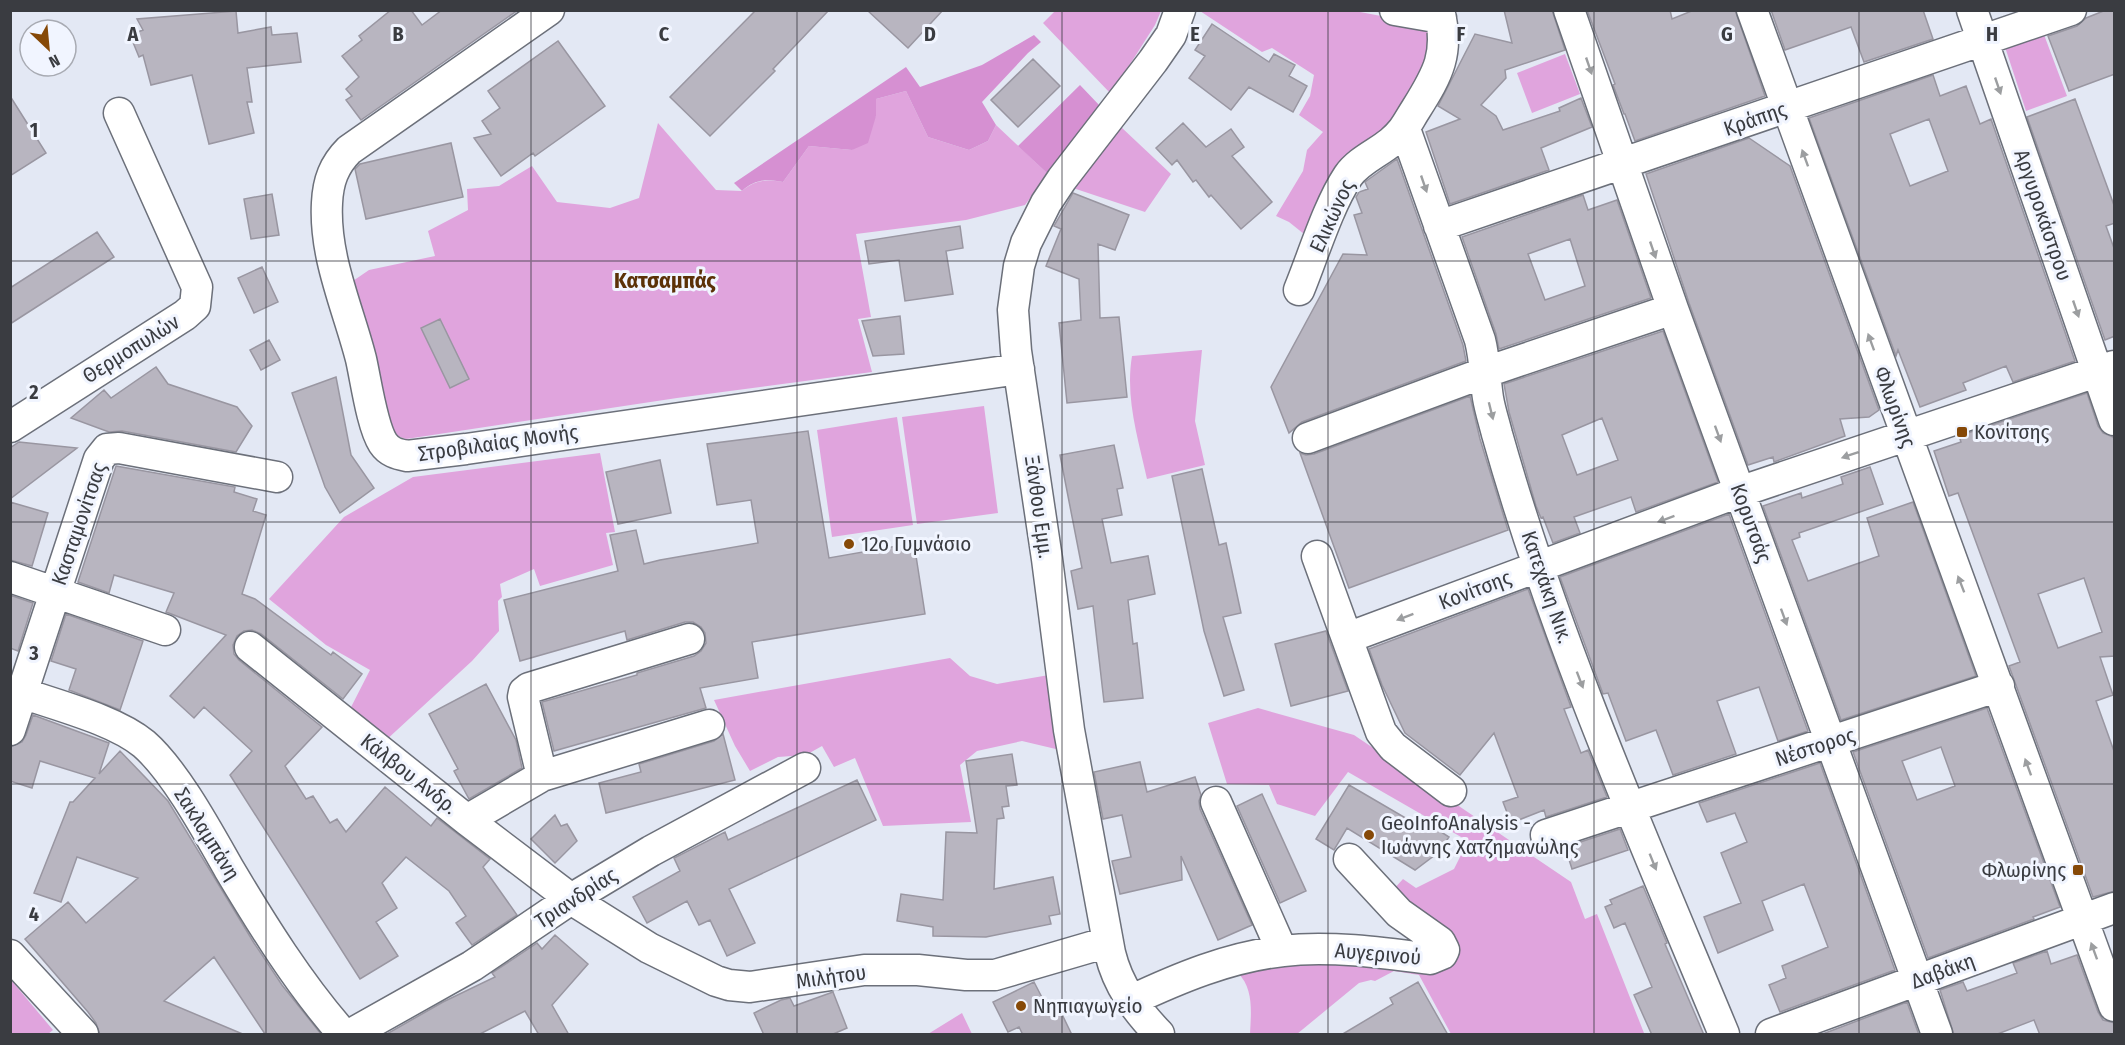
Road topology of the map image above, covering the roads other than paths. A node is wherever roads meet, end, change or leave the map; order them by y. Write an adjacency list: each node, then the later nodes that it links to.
1 (549, 10): 17 (street, Στροβιλαίας Μονής)
2 (1180, 10): 17 (street, Ξάνθου Εμμ.)
3 (1395, 10): 8 (street)
4 (1569, 10): 13 (street, Κορυτσάς, one-way to 13)
5 (1752, 10): 10 (street, Φλωρίνης)
6 (1972, 10): 9 (street, Αργυροκάστρου)
7 (2071, 10): 9 (street, Κράπης)
8 (1440, 14): 12 (street)
9 (1982, 41): 10 (street, Κράπης); 18 (street, Αργυροκάστρου, one-way to 18)
10 (1787, 108): 13 (street, Κράπης); 22 (street, Φλωρίνης, one-way to 10)
11 (119, 113): 21 (street, Θερμοπυλών)
12 (1406, 129): 14 (street, Κατεχάκη Νικ., one-way to 14); 15 (street, Ελικώνος)
13 (1623, 164): 14 (street, Κράπης); 16 (street, Κορυτσάς, one-way to 16)
14 (1439, 226): 19 (street, Κατεχάκη Νικ.)
15 (1299, 290)
16 (1673, 309): 19 (street); 25 (street, Κορυτσάς, one-way to 25)
17 (1019, 369): 50 (street, Ξάνθου Εμμ.)
18 (2106, 369): 20 (street, Αργυροκάστρου); 22 (street, Κονίτσης)
19 (1486, 372): 23 (street); 27 (street, Κατεχάκη Νικ., one-way to 27)
20 (2115, 420)
21 (10, 427)
22 (1905, 436): 25 (street, Κονίτσης, one-way to 25); 34 (street, Φλωρίνης, one-way to 22)
23 (1308, 438)
24 (277, 477): 29 (street, Κασταμονίτσας)
25 (1739, 492): 27 (street, Κονίτσης, one-way to 27); 38 (street, Κορυτσάς, one-way to 38)
26 (1317, 556): 31 (street)
27 (1538, 567): 31 (street, Κονίτσης, one-way to 31); 43 (street, Κατεχάκη Νικ., one-way to 43)
28 (10, 577): 29 (street)
29 (55, 592): 30 (street); 35 (street, Κασταμονίτσας)
30 (165, 630)
31 (1347, 638): 41 (street)
32 (688, 639): 40 (street)
33 (250, 647): 44 (street, Κάλβου Ανδρ.)
34 (2000, 686): 38 (street, Νέστορος); 49 (street, Φλωρίνης, one-way to 34)
35 (22, 693): 37 (street, Κασταμονίτσας); 57 (street, Σακλαμπάνη)
36 (709, 725): 40 (street)
37 (10, 730)
38 (1830, 743): 43 (street, Νέστορος); 53 (street, Κορυτσάς)
39 (805, 768): 47 (street, Τριανδρίας)
40 (542, 776): 44 (street)
41 (1451, 791)
42 (1216, 802): 51 (street)
43 (1630, 807): 45 (street, Νέστορος); 60 (street, Κατεχάκη Νικ., one-way to 60)
44 (467, 820): 47 (street, Κάλβου Ανδρ.)
45 (1546, 835)
46 (1349, 859): 51 (street, Αυγερινού)
47 (571, 899): 50 (street, Μιλήτου); 58 (street, Τριανδρίας)
48 (2115, 909): 49 (street, Δαβάκη)
49 (2083, 920): 53 (street, Δαβάκη); 55 (street, Φλωρίνης, one-way to 49)
50 (1108, 942): 54 (street, Ξάνθου Εμμ.)
51 (1282, 951): 54 (street, Αυγερινού)
52 (10, 955): 56 (street)
53 (1917, 980): 61 (street, Δαβάκη); 62 (street, Κορυτσάς)
54 (1130, 1001): 59 (street, Ξάνθου Εμμ.)
55 (2115, 1005)
56 (83, 1035)
57 (343, 1035)
58 (351, 1035)
59 (1159, 1035)
60 (1724, 1035)
61 (1771, 1035)
62 (1937, 1035)

